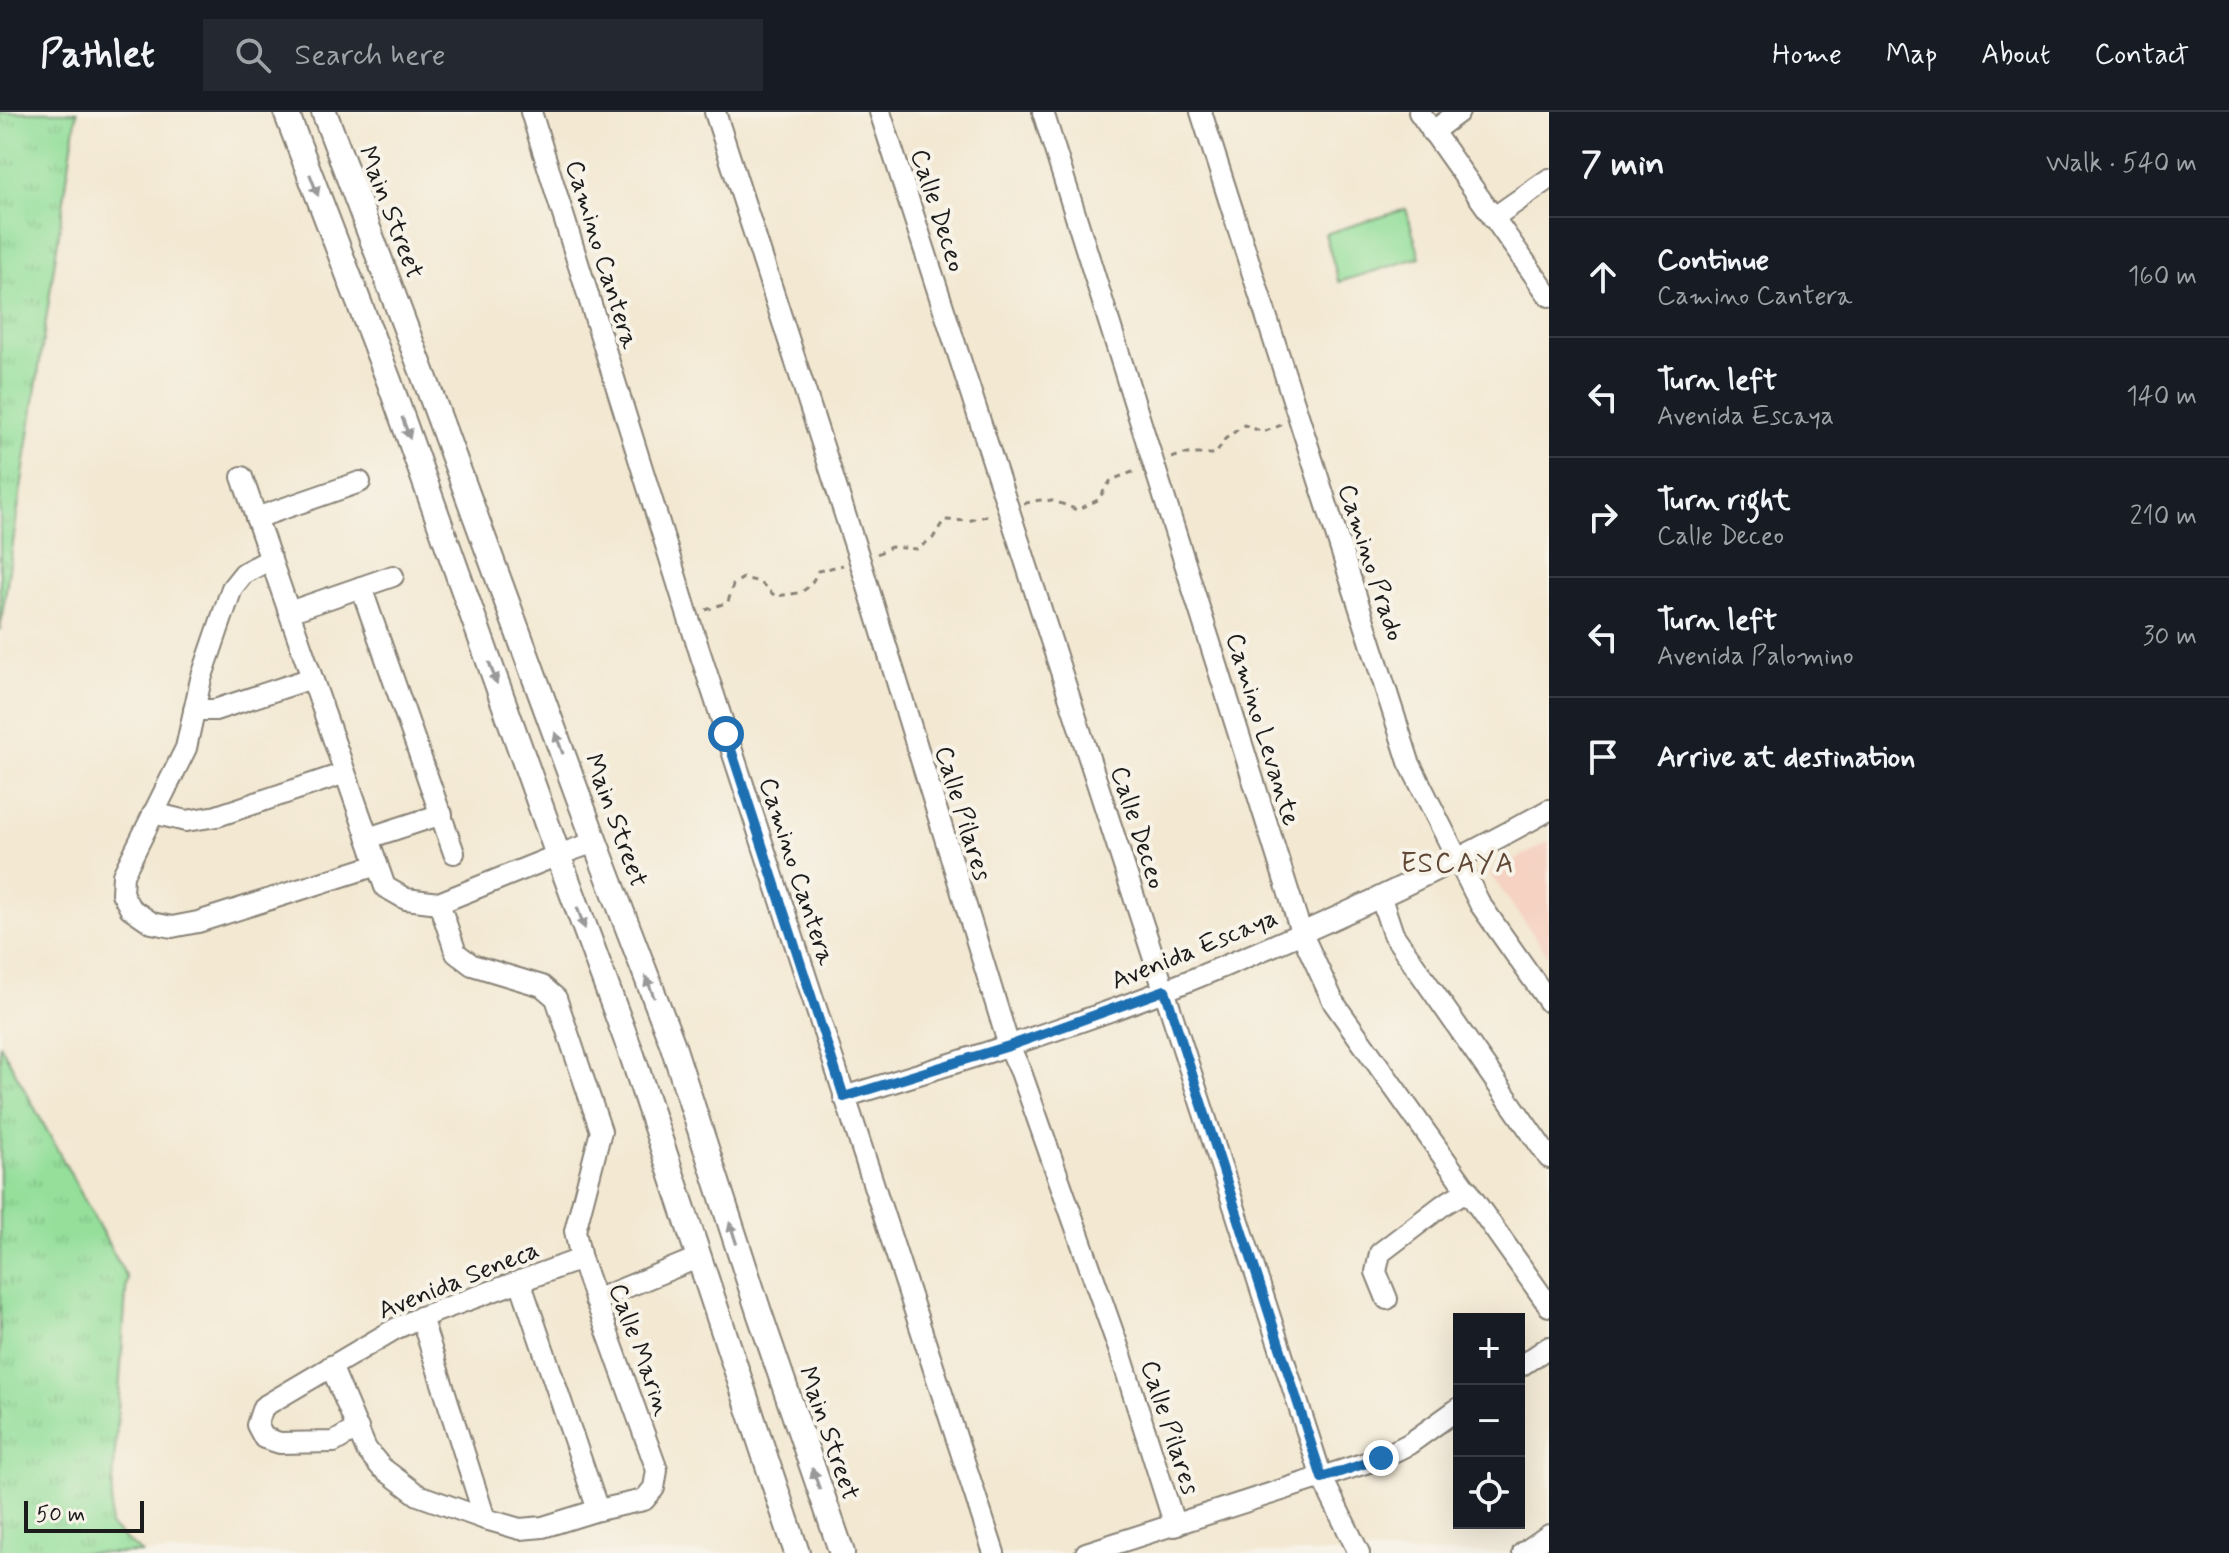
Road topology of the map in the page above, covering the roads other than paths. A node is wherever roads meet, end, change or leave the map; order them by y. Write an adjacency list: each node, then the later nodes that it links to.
1 (286, 112): 30 (main road, one-way to 30)
2 (324, 112): 28 (main road, Main Street, one-way to 2)
3 (531, 112): 39 (street, Camino Cantera)
4 (715, 112): 38 (street, Calle Pilares)
5 (880, 112): 36 (street, Calle Deceo)
6 (1043, 112): 35 (street, Camino Levante)
7 (1201, 112): 31 (street, Camino Prado)
8 (1419, 112): 10 (street)
9 (1459, 112): 10 (street)
10 (1432, 132): 12 (street)
11 (1549, 179): 12 (street)
12 (1493, 218): 13 (street)
13 (1549, 296)
14 (242, 477): 16 (street)
15 (360, 482): 16 (street)
16 (256, 518): 17 (street)
17 (271, 559): 20 (street); 22 (street)
18 (393, 576): 19 (street)
19 (361, 587): 20 (street); 26 (street)
20 (289, 612): 21 (street)
21 (312, 678): 22 (street); 23 (street)
22 (194, 710): 25 (street)
23 (345, 773): 25 (street); 27 (street)
24 (1549, 810): 31 (street, Avenida Escaya)
25 (153, 813): 32 (street)
26 (442, 814): 27 (street); 29 (street)
27 (368, 838): 32 (street)
28 (595, 842): 30 (street); 60 (main road, Main Street, one-way to 28)
29 (454, 853)
30 (558, 855): 34 (street); 42 (main road, one-way to 42)
31 (1457, 859): 33 (street, Avenida Escaya); 37 (street, Camino Prado)
32 (377, 865): 34 (street)
33 (1381, 898): 35 (street, Avenida Escaya); 40 (street)
34 (439, 903): 43 (street, Calle Marin)
35 (1301, 932): 36 (street, Avenida Escaya); 41 (street, Camino Levante)
36 (1165, 990): 38 (street, Avenida Escaya); 54 (street, Calle Deceo)
37 (1549, 1002)
38 (1009, 1046): 39 (street, Avenida Escaya); 57 (street, Calle Pilares)
39 (844, 1097): 61 (street, Camino Cantera)
40 (1549, 1158)
41 (1468, 1190): 45 (street); 47 (street, Camino Levante)
42 (700, 1257): 46 (street); 59 (main road)
43 (581, 1259): 44 (street, Avenida Seneca); 46 (street, Calle Marin)
44 (520, 1281): 48 (street, Avenida Seneca); 55 (street)
45 (1387, 1299)
46 (595, 1300): 55 (street, Calle Marin)
47 (1549, 1306)
48 (421, 1317): 51 (street, Avenida Seneca); 56 (street)
49 (1549, 1347): 50 (street)
50 (1525, 1363)
51 (331, 1366): 53 (street); 53 (street, Avenida Seneca)
52 (1453, 1412): 54 (street)
53 (358, 1428): 56 (street)
54 (1322, 1478): 57 (street); 63 (street, Calle Deceo)
55 (598, 1510): 56 (street)
56 (485, 1519)
57 (1175, 1526): 62 (street)
58 (1549, 1535): 64 (street)
59 (797, 1553)
60 (842, 1553)
61 (994, 1553)
62 (1086, 1553)
63 (1359, 1553)
64 (1523, 1553)

